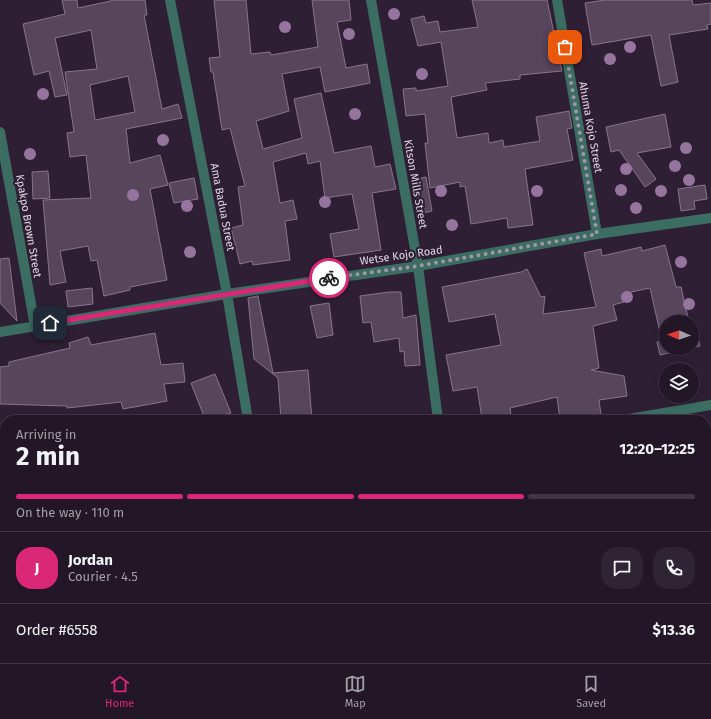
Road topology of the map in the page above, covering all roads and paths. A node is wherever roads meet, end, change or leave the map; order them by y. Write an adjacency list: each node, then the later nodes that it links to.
1 (170, 0): 8 (street, Ama Badua Street)
2 (371, 0): 7 (street, Kitson Mills Street)
3 (557, 0): 6 (street, Ahuma Kojo Street)
4 (0, 132): 9 (street, Kpakpo Brown Street)
5 (711, 218): 6 (street, Wetse Kojo Road)
6 (597, 234): 7 (street, Wetse Kojo Road)
7 (418, 266): 8 (street, Wetse Kojo Road); 13 (street, Kitson Mills Street)
8 (228, 294): 9 (street, Wetse Kojo Road); 12 (street, Ama Badua Street)
9 (35, 326): 10 (street, Wetse Kojo Road)
10 (0, 332)
11 (711, 405): 14 (street)
12 (247, 415)
13 (437, 415)
14 (652, 415)

